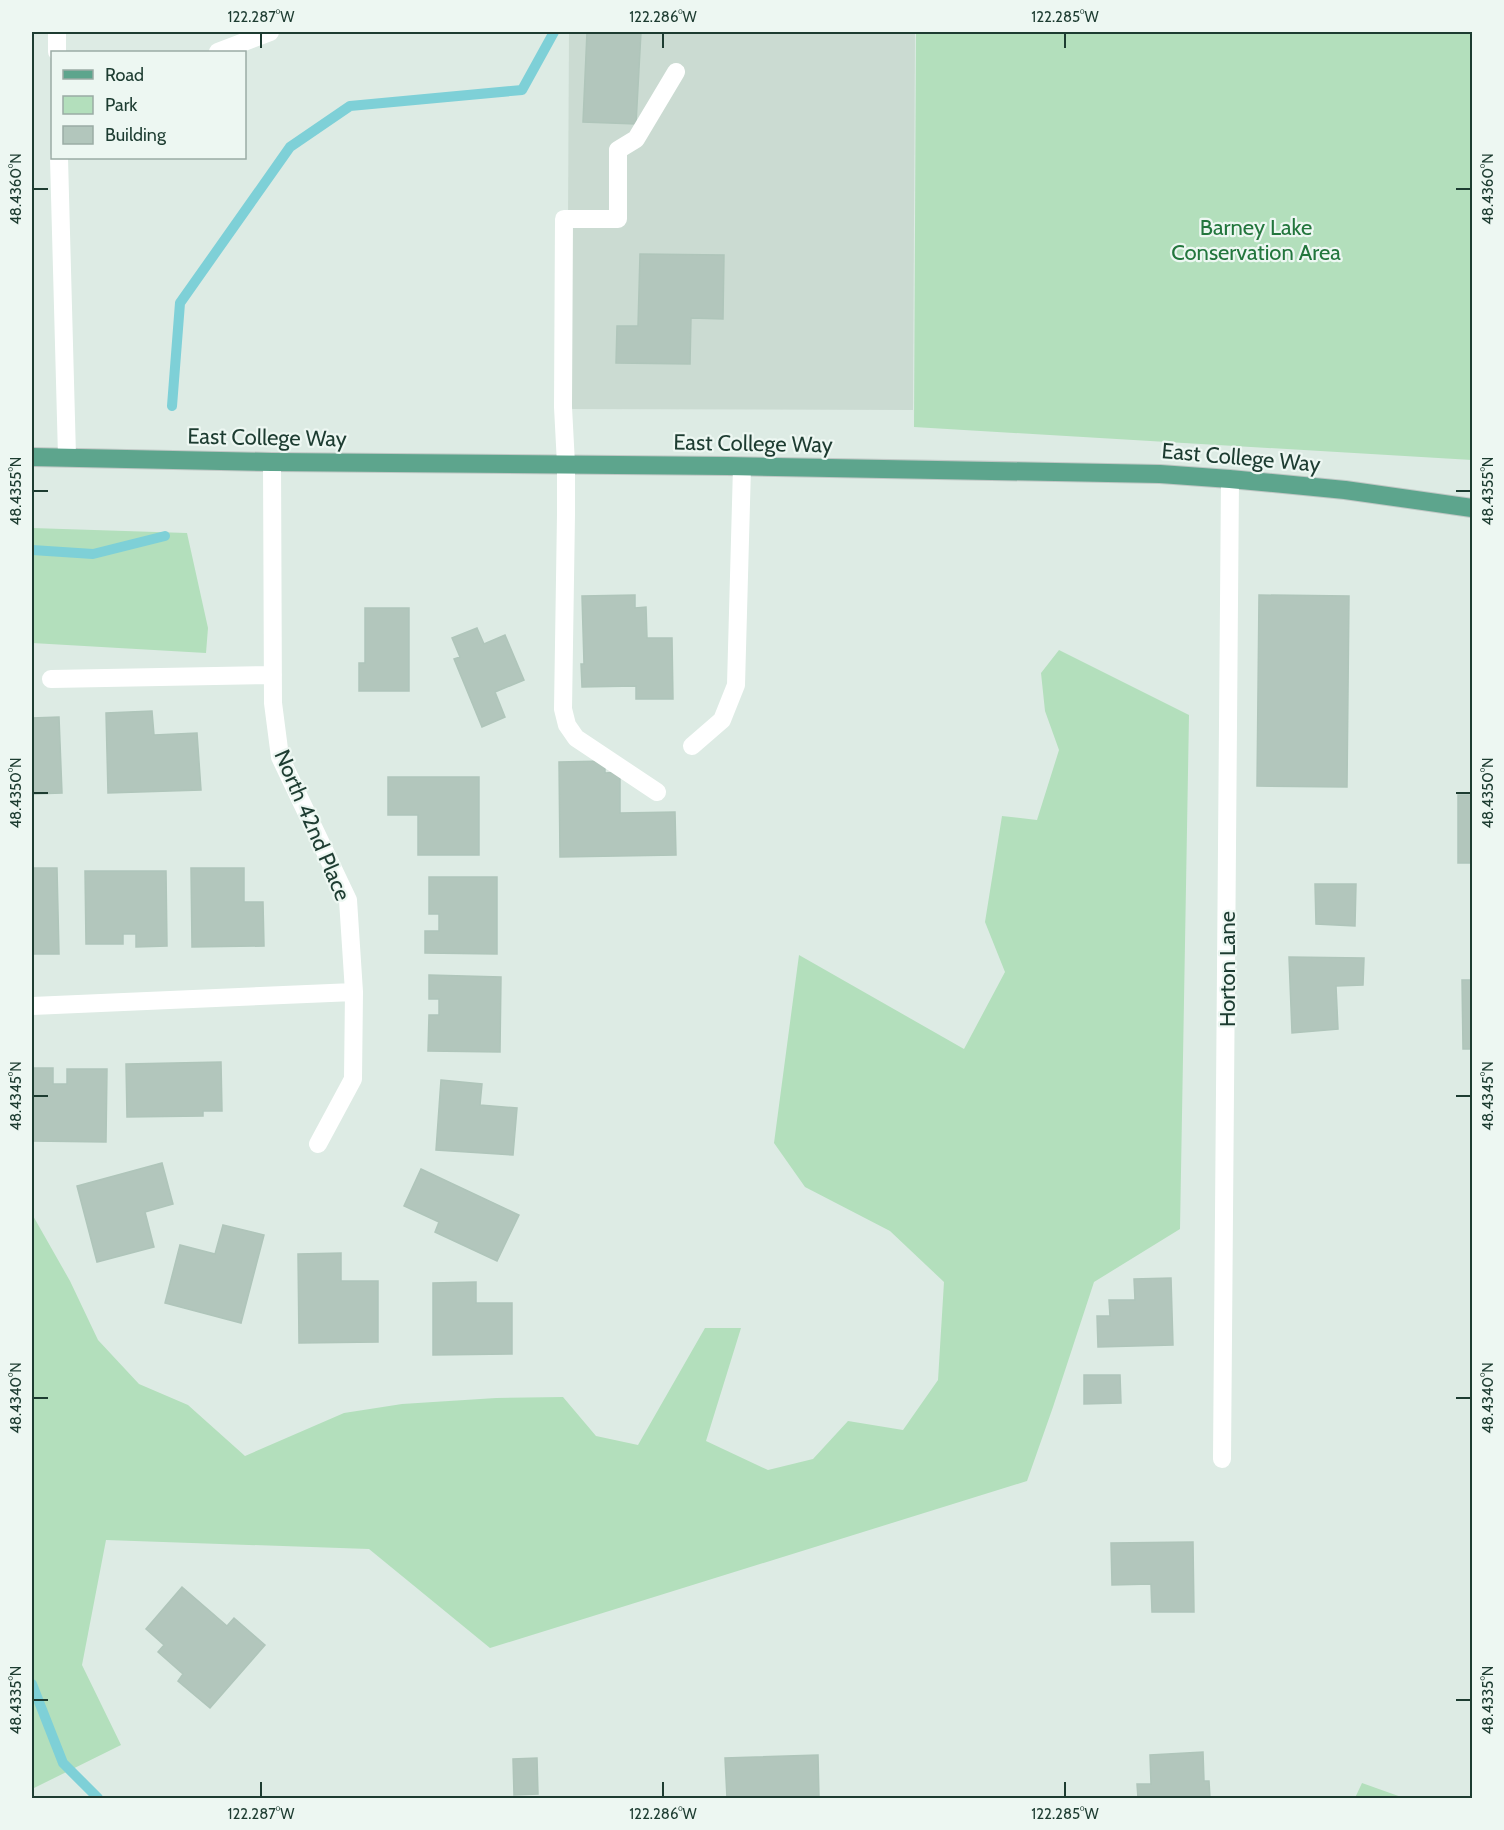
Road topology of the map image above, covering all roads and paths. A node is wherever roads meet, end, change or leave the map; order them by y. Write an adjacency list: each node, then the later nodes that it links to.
1 (57, 32): 3 (street)
2 (270, 32): 4 (street)
3 (57, 51)
4 (221, 51)
5 (676, 72): 10 (street)
6 (59, 159): 7 (street)
7 (67, 456): 8 (main road, East College Way); 9 (main road, East College Way)
8 (32, 457)
9 (272, 462): 10 (main road, East College Way); 14 (street, North 42nd Place)
10 (566, 464): 11 (main road, East College Way); 17 (street)
11 (742, 466): 12 (main road, East College Way); 16 (street)
12 (1230, 479): 13 (main road, East College Way); 21 (street, Horton Lane)
13 (1473, 508)
14 (273, 675): 15 (street); 18 (street, North 42nd Place)
15 (51, 679)
16 (692, 746)
17 (657, 792)
18 (354, 992): 19 (street); 20 (street, North 42nd Place)
19 (32, 1006)
20 (318, 1144)
21 (1222, 1459)

